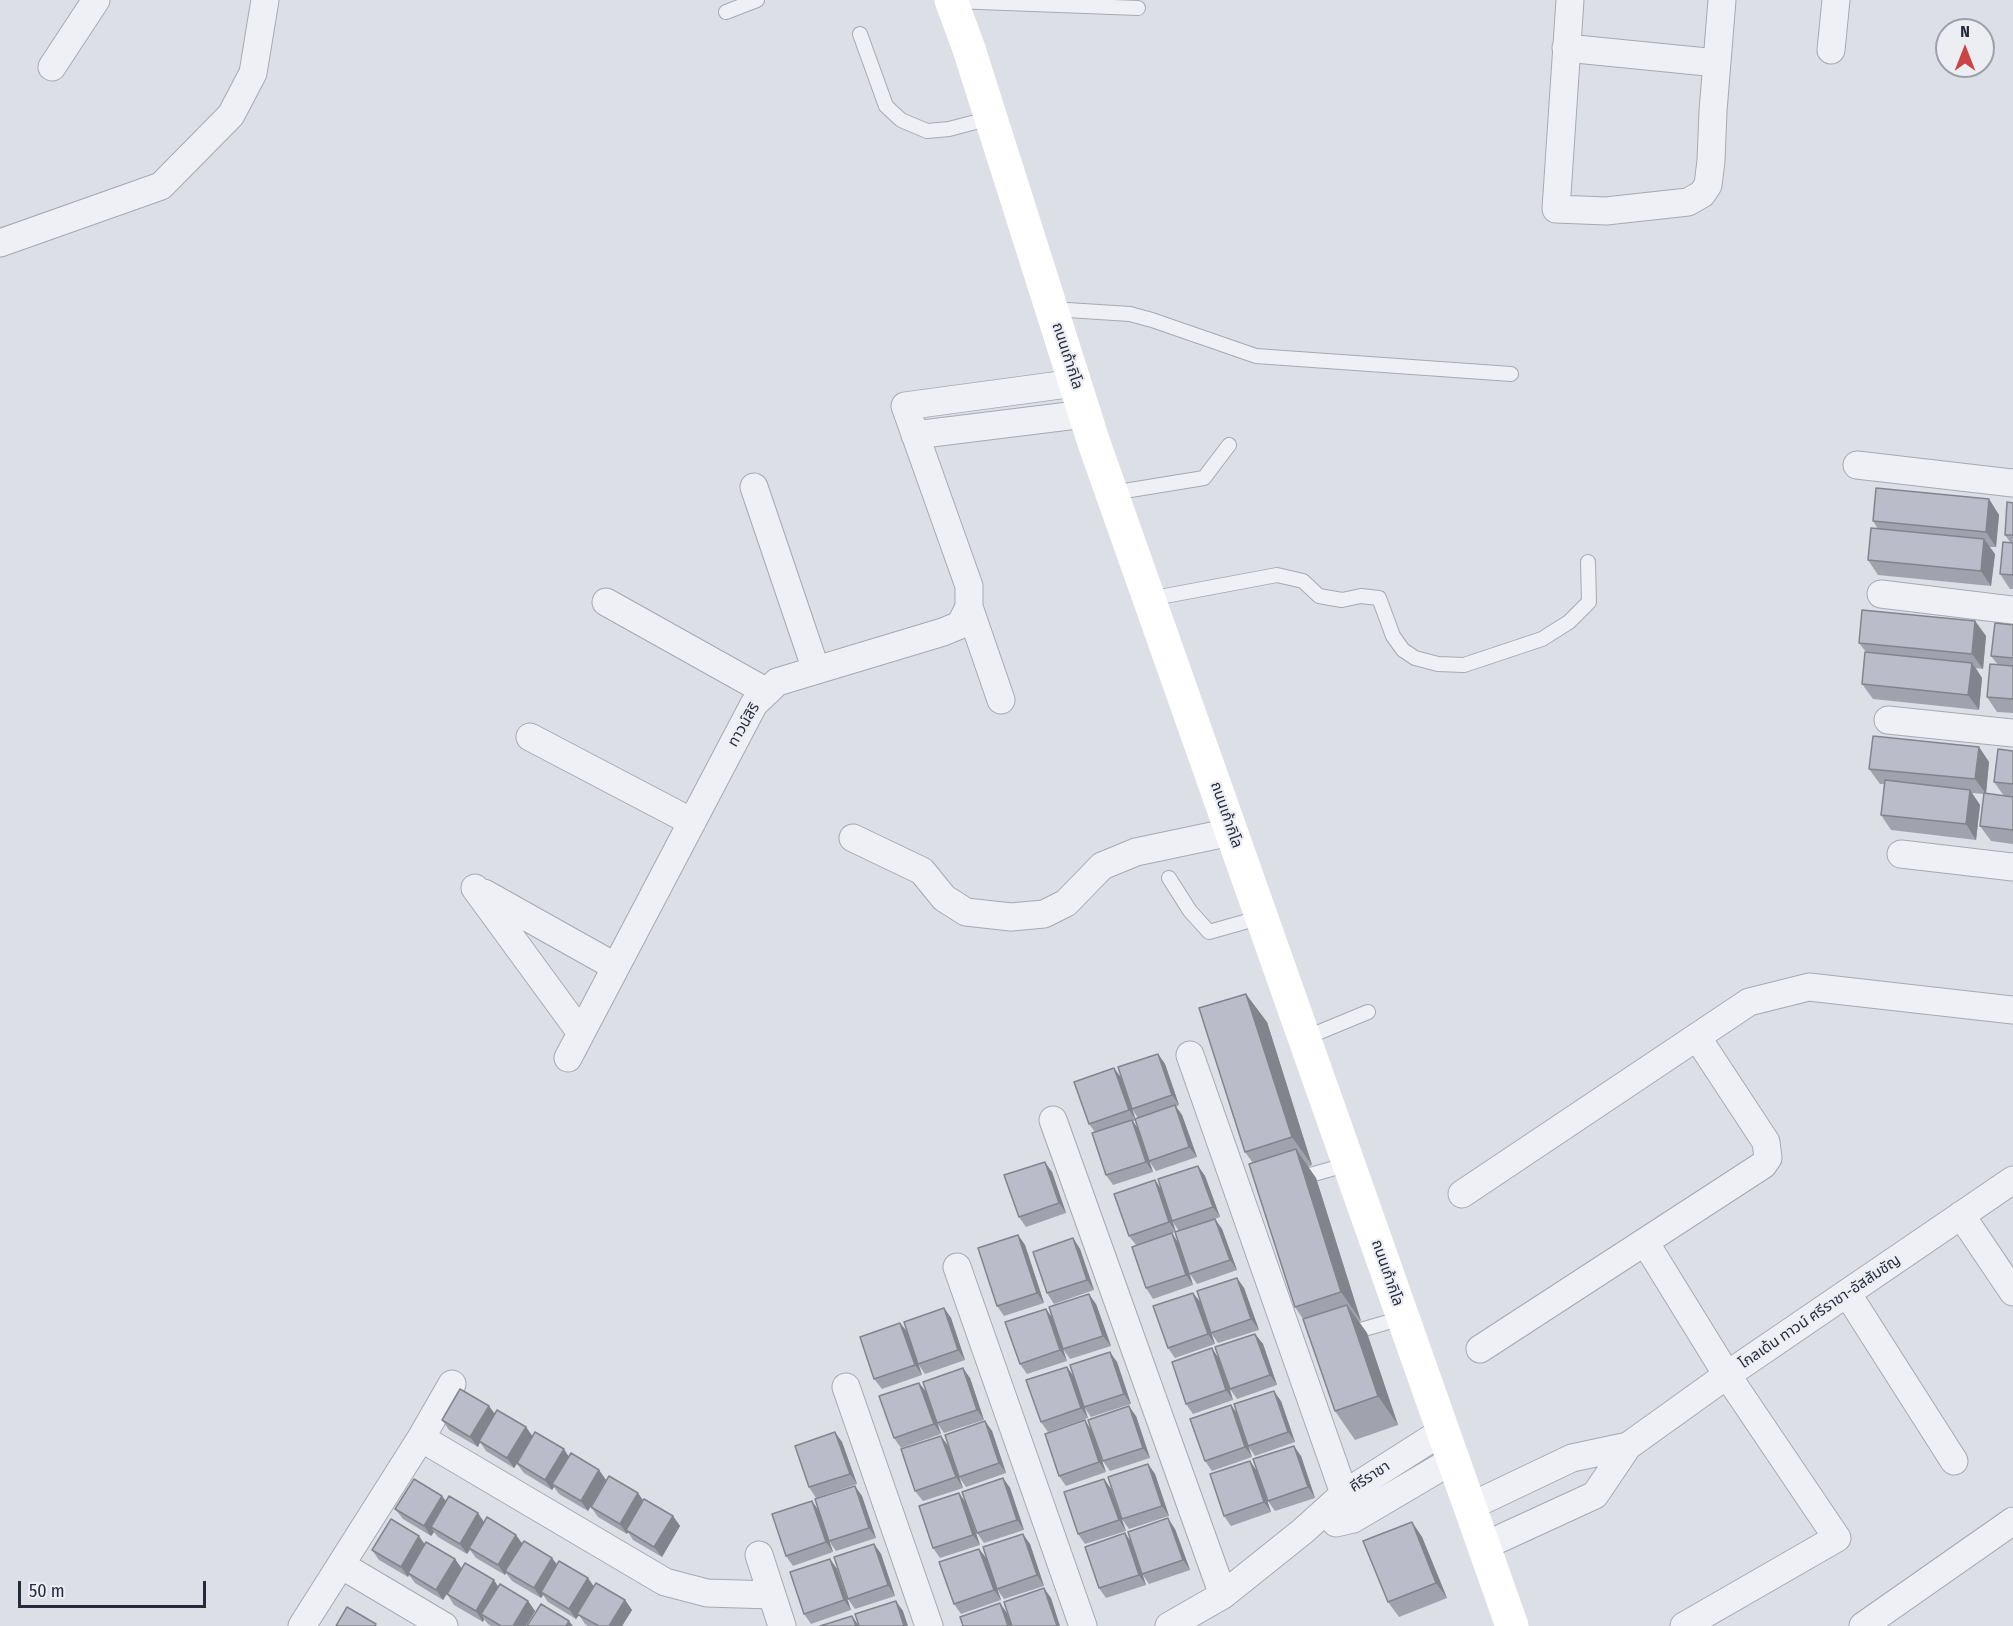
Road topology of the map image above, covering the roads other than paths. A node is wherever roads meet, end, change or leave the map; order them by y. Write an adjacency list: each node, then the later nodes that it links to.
1 (96, 0): 14 (street)
2 (265, 0): 16 (street)
3 (757, 0): 9 (lane)
4 (951, 0): 8 (lane); 15 (main road, ถนนเก้ากิโล)
5 (1570, 0): 11 (street)
6 (1722, 0): 13 (street)
7 (1836, 0): 12 (street)
8 (1138, 8)
9 (726, 12)
10 (860, 34): 15 (lane)
11 (1566, 48): 13 (street); 13 (street)
12 (1831, 50)
13 (1717, 63)
14 (52, 67)
15 (991, 118): 17 (main road, ถนนเก้ากิโล)
16 (0, 243)
17 (1052, 309): 18 (lane); 19 (main road, ถนนเก้ากิโล)
18 (1511, 374)
19 (1075, 383): 20 (main road, ถนนเก้ากิโล); 21 (street)
20 (1085, 414): 21 (street); 26 (main road, ถนนเก้ากิโล)
21 (915, 435): 31 (street)
22 (1229, 445): 26 (lane)
23 (1857, 465): 24 (street)
24 (2013, 483)
25 (754, 487): 33 (street)
26 (1112, 493): 29 (main road, ถนนเก้ากิโล)
27 (1588, 562): 29 (lane)
28 (1881, 594): 32 (street)
29 (1149, 599): 40 (main road, ถนนเก้ากิโล)
30 (606, 602): 34 (street)
31 (969, 607): 33 (street, ทาวน์สิริ); 35 (street)
32 (2013, 610)
33 (816, 670): 34 (street, ทาวน์สิริ)
34 (767, 692): 39 (street, ทาวน์สิริ)
35 (1001, 700)
36 (1888, 720): 37 (street)
37 (2013, 733)
38 (530, 737): 39 (street)
39 (692, 822): 46 (street, ทาวน์สิริ)
40 (1231, 832): 41 (street); 45 (main road, ถนนเก้ากิโล)
41 (853, 838)
42 (1901, 854): 43 (street)
43 (2013, 867)
44 (1169, 878): 45 (lane)
45 (1262, 917): 51 (main road, ถนนเก้ากิโล)
46 (616, 967): 49 (street, ทาวน์สิริ); 49 (street)
47 (2013, 1010): 50 (street)
48 (1368, 1012): 51 (lane)
49 (581, 1033): 53 (street, ทาวน์สิริ)
50 (1697, 1037): 58 (street); 60 (street)
51 (1305, 1038): 55 (main road, ถนนเก้ากิโล)
52 (1190, 1055): 74 (street)
53 (568, 1058)
54 (1053, 1120): 83 (street)
55 (1349, 1164): 57 (lane); 64 (main road, ถนนเก้ากิโล)
56 (2013, 1180): 59 (street, โกลเด้น ทาวน์ ศรีราชา-อัสสัมชัญ)
57 (1285, 1182)
58 (1462, 1194)
59 (1961, 1215): 62 (street); 63 (street, โกลเด้น ทาวน์ ศรีราชา-อัสสัมชัญ)
60 (1645, 1242): 66 (street); 67 (street)
61 (957, 1267): 88 (street)
62 (2013, 1292)
63 (1847, 1293): 67 (street, โกลเด้น ทาวน์ ศรีราชา-อัสสัมชัญ); 73 (street)
64 (1402, 1318): 65 (lane); 71 (main road, ถนนเก้ากิโล)
65 (1338, 1336)
66 (1480, 1349)
67 (1727, 1375): 72 (street, โกลเด้น ทาวน์ ศรีราชา-อัสสัมชัญ); 91 (street)
68 (452, 1384): 70 (street)
69 (846, 1387): 87 (street)
70 (421, 1438): 81 (street); 82 (street)
71 (1448, 1445): 74 (street, คีรีราชา); 75 (main road, ถนนเก้ากิโล); 76 (street, คีรีราชา)
72 (1628, 1446): 75 (street, โกลเด้น ทาวน์ ศรีราชา-อัสสัมชัญ); 79 (street, โกลเด้น ทาวน์ ศรีราชา-อัสสัมชัญ)
73 (1954, 1461)
74 (1344, 1494): 76 (street); 78 (street, คีรีราชา)
75 (1469, 1507): 79 (main road, ถนนเก้ากิโล)
76 (1353, 1519): 78 (street, คีรีราชา)
77 (2013, 1521): 92 (street)
78 (1303, 1531): 83 (street, คีรีราชา)
79 (1484, 1546): 90 (main road, ถนนเก้ากิโล)
80 (759, 1555): 82 (street)
81 (341, 1564): 84 (street); 85 (street)
82 (772, 1595): 86 (street)
83 (1223, 1595): 89 (street, คีรีราชา)
84 (302, 1626)
85 (444, 1626)
86 (782, 1626)
87 (929, 1626)
88 (1083, 1626)
89 (1169, 1626)
90 (1512, 1626)
91 (1684, 1626)
92 (1863, 1626)

